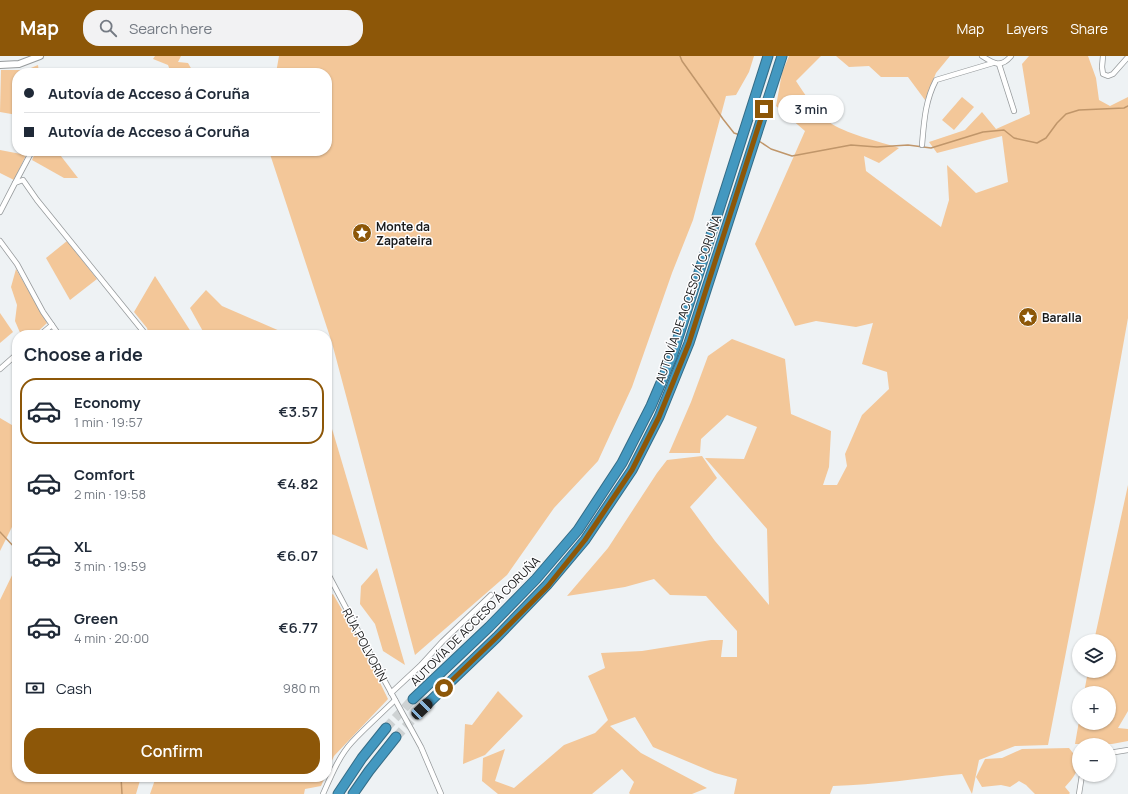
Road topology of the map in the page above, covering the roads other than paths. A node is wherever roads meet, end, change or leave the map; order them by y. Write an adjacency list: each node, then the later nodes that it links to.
1 (40, 56): 10 (street)
2 (768, 56): 26 (highway, AUTOVÍA DE ACCESO Á CORUÑA)
3 (782, 56): 27 (highway, AUTOVÍA DE ACCESO Á CORUÑA)
4 (982, 56): 8 (street)
5 (1012, 56): 9 (street)
6 (1103, 56): 7 (street)
7 (1128, 57)
8 (992, 63): 9 (street); 12 (street)
9 (999, 64): 11 (street)
10 (0, 65)
11 (1014, 111)
12 (922, 145)
13 (29, 156): 14 (street)
14 (15, 183): 15 (street); 20 (street)
15 (0, 212)
16 (0, 241): 17 (street)
17 (52, 325): 18 (street); 19 (street)
18 (46, 330)
19 (55, 330)
20 (142, 330)
21 (12, 358): 22 (street)
22 (0, 369)
23 (332, 581): 25 (street, RÚA POLVORÍN)
24 (491, 595): 25 (street)
25 (393, 697): 32 (street); 38 (street, RÚA POLVORÍN)
26 (413, 700)
27 (422, 709)
28 (386, 728): 36 (highway)
29 (396, 737): 37 (highway)
30 (1128, 750): 31 (street)
31 (1116, 752)
32 (332, 773)
33 (328, 782): 35 (street)
34 (1081, 782): 39 (street)
35 (323, 794)
36 (338, 794)
37 (354, 794)
38 (441, 794)
39 (1079, 794)

